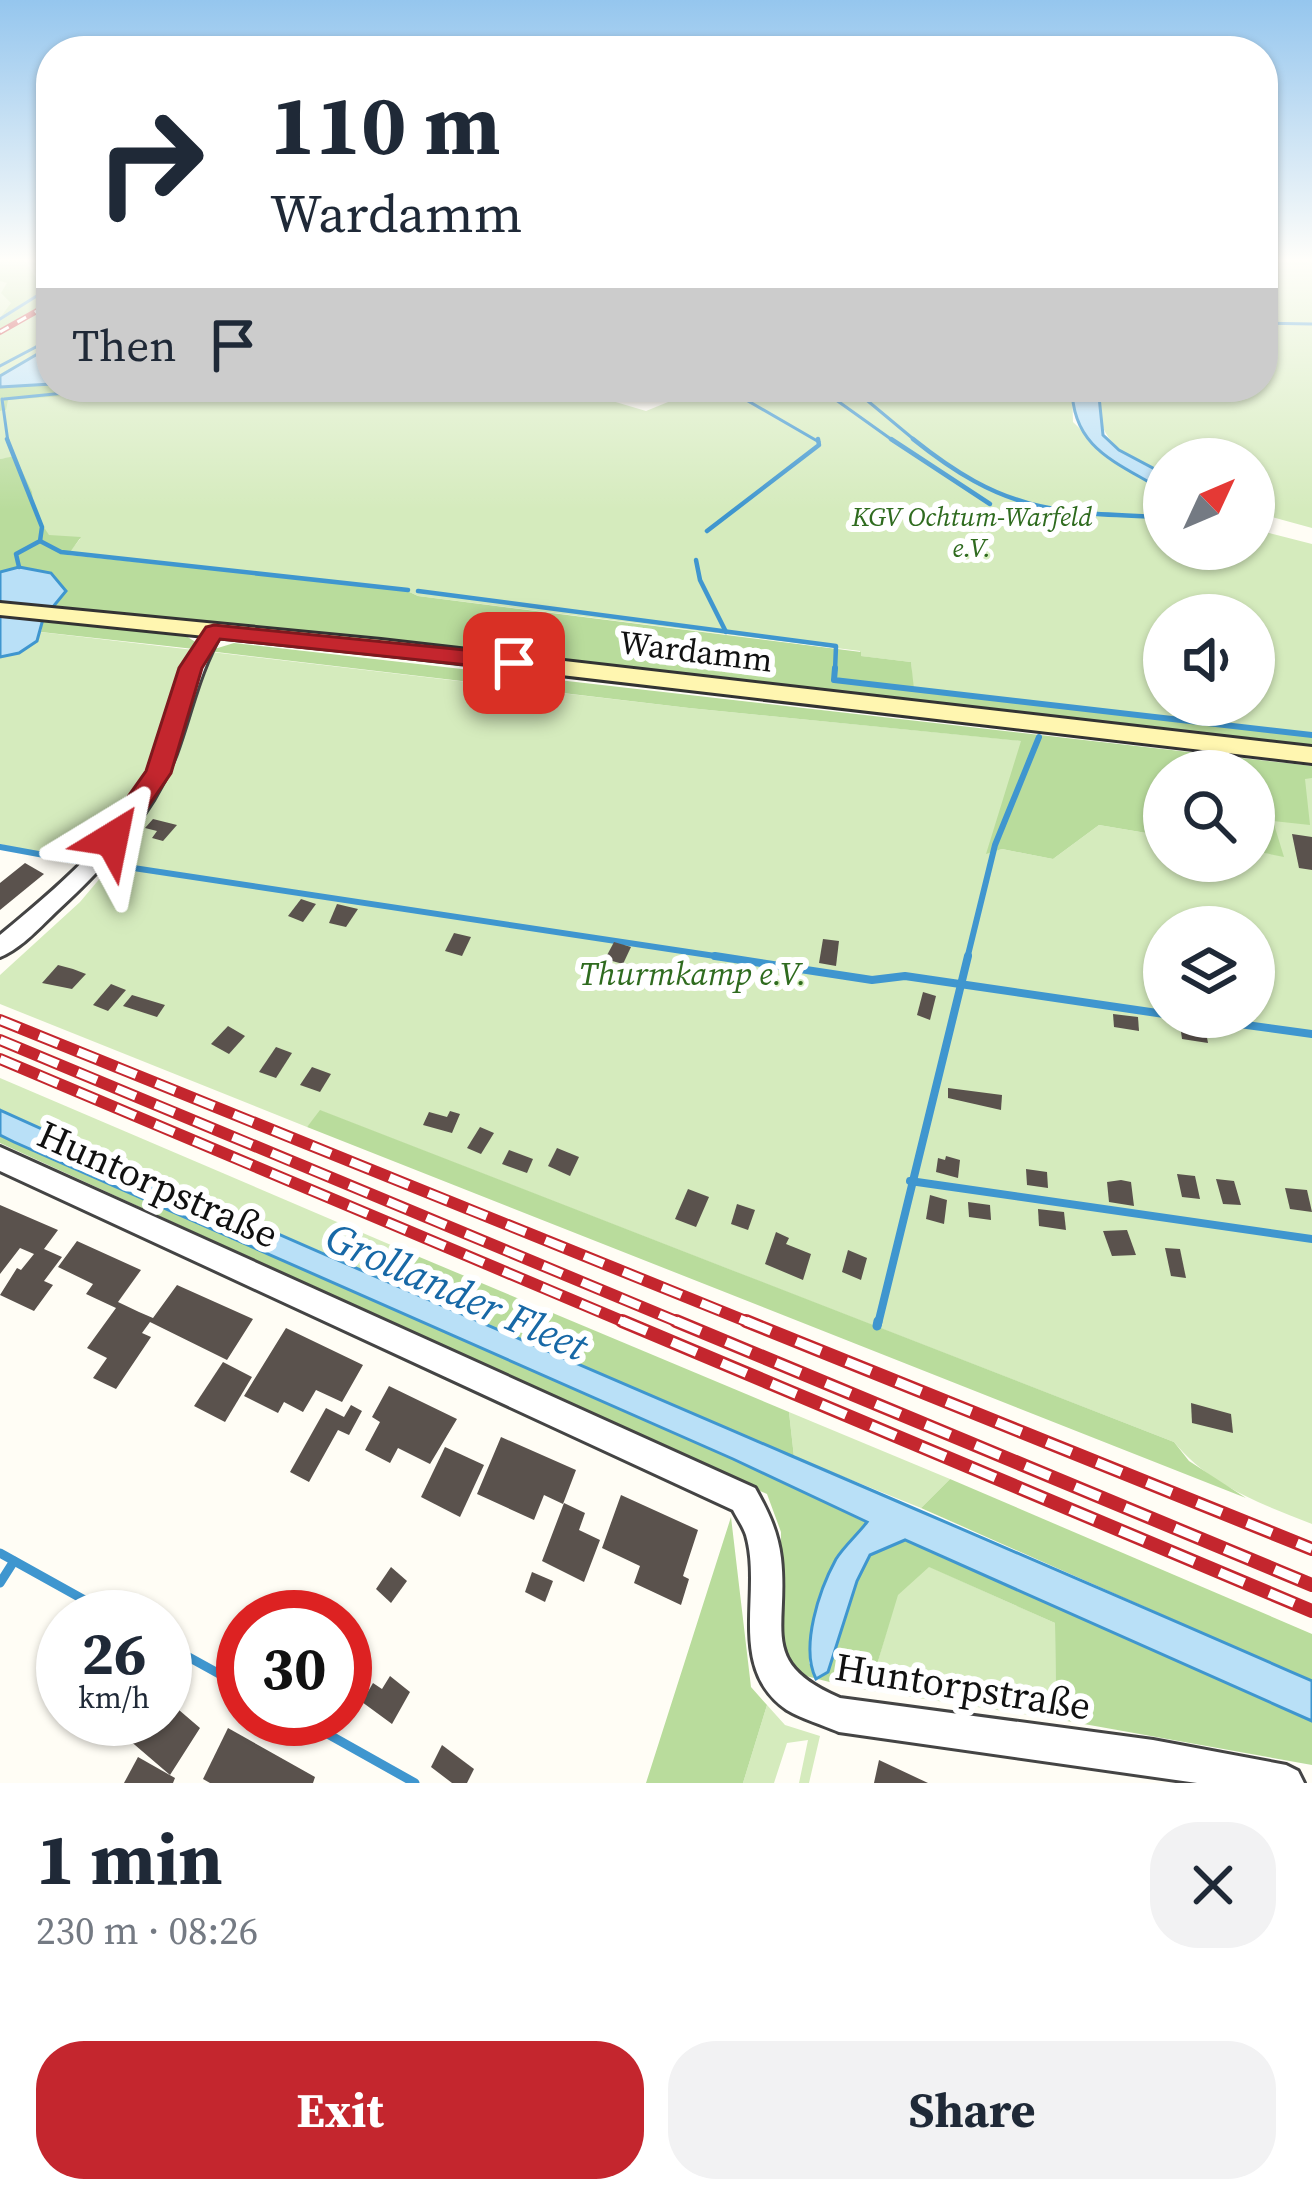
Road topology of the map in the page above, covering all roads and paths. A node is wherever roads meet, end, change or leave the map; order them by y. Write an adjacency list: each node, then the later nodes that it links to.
1 (0, 609): 2 (street, Wardamm)
2 (214, 632): 3 (street, Wardamm); 4 (street)
3 (1312, 754)
4 (0, 948)
5 (0, 1159): 6 (street, Huntorpstraße)
6 (1286, 1783)

